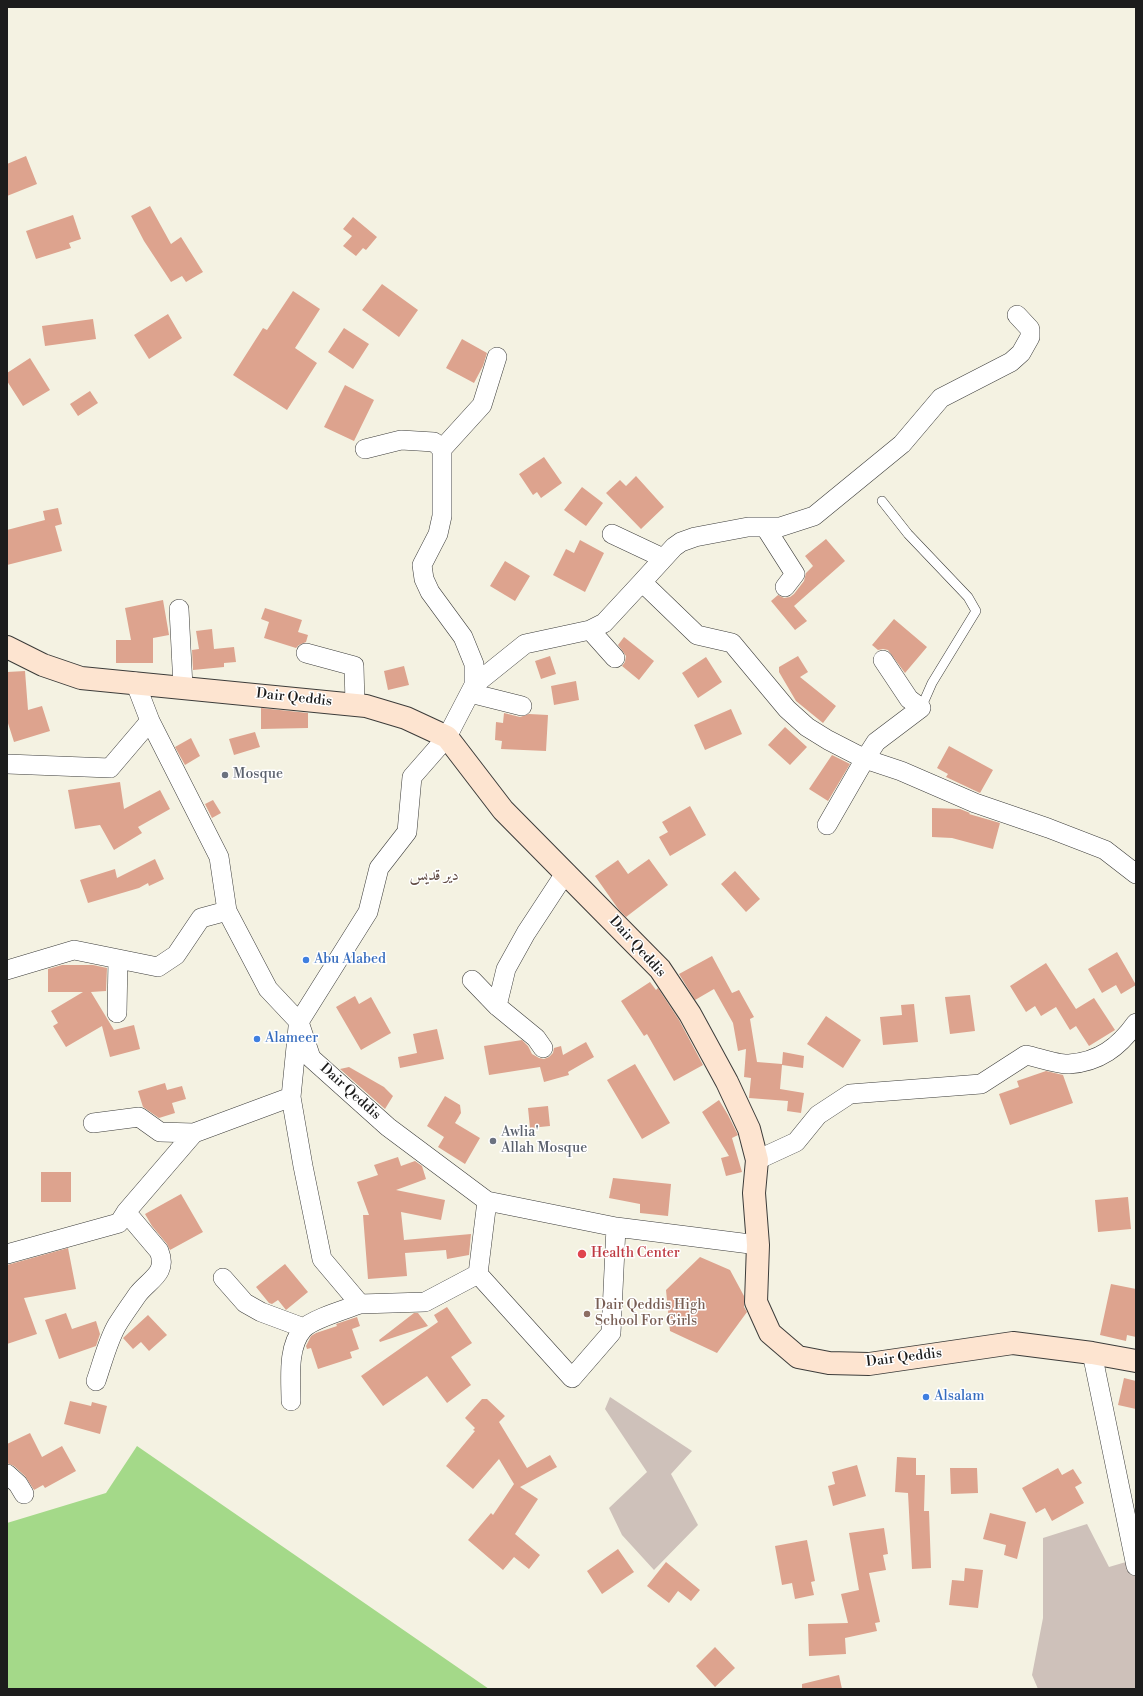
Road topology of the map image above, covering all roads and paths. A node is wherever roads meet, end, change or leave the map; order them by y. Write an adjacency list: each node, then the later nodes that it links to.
1 (1017, 315): 6 (street)
2 (497, 357): 4 (street)
3 (364, 449): 4 (street)
4 (442, 449): 19 (street)
5 (882, 501): 22 (lane)
6 (766, 527): 8 (street); 10 (street)
7 (612, 534): 8 (street)
8 (663, 558): 9 (street)
9 (642, 582): 12 (street); 25 (street)
10 (785, 587)
11 (179, 609): 18 (street)
12 (590, 630): 15 (street); 19 (street)
13 (7, 647): 17 (main road, Dair Qeddis)
14 (306, 652): 20 (street)
15 (615, 658)
16 (883, 660): 22 (street)
17 (135, 682): 18 (main road, Dair Qeddis); 23 (street, Dair Qeddis)
18 (183, 687): 20 (main road, Dair Qeddis)
19 (472, 689): 21 (street); 24 (street)
20 (355, 704): 24 (main road, Dair Qeddis)
21 (522, 706)
22 (920, 708): 25 (street)
23 (150, 721): 26 (street); 30 (street, Dair Qeddis)
24 (447, 737): 28 (main road, Dair Qeddis); 36 (street)
25 (865, 758): 27 (street); 29 (street)
26 (7, 764)
27 (827, 825)
28 (566, 872): 34 (street); 42 (main road, Dair Qeddis)
29 (1136, 874)
30 (227, 911): 31 (street); 36 (street, Dair Qeddis)
31 (118, 959): 32 (street); 35 (street)
32 (7, 970)
33 (472, 980): 34 (street)
34 (497, 1006): 38 (street)
35 (117, 1013)
36 (299, 1022): 39 (street); 43 (street, Dair Qeddis)
37 (1136, 1023): 42 (street)
38 (543, 1048)
39 (291, 1097): 41 (street); 50 (street)
40 (93, 1123): 41 (street)
41 (194, 1133): 44 (street)
42 (757, 1160): 46 (main road, Dair Qeddis)
43 (486, 1201): 45 (street, Dair Qeddis); 48 (street)
44 (126, 1212): 47 (street); 54 (street)
45 (616, 1227): 46 (street, Dair Qeddis); 48 (street)
46 (758, 1245): 52 (main road, Dair Qeddis)
47 (7, 1254)
48 (478, 1274): 50 (street)
49 (223, 1278): 51 (street)
50 (360, 1304): 51 (street)
51 (304, 1328): 55 (street)
52 (1092, 1353): 53 (main road, Dair Qeddis); 58 (street)
53 (1136, 1361)
54 (96, 1381)
55 (291, 1401)
56 (7, 1474): 57 (street)
57 (24, 1494)
58 (1136, 1566)

